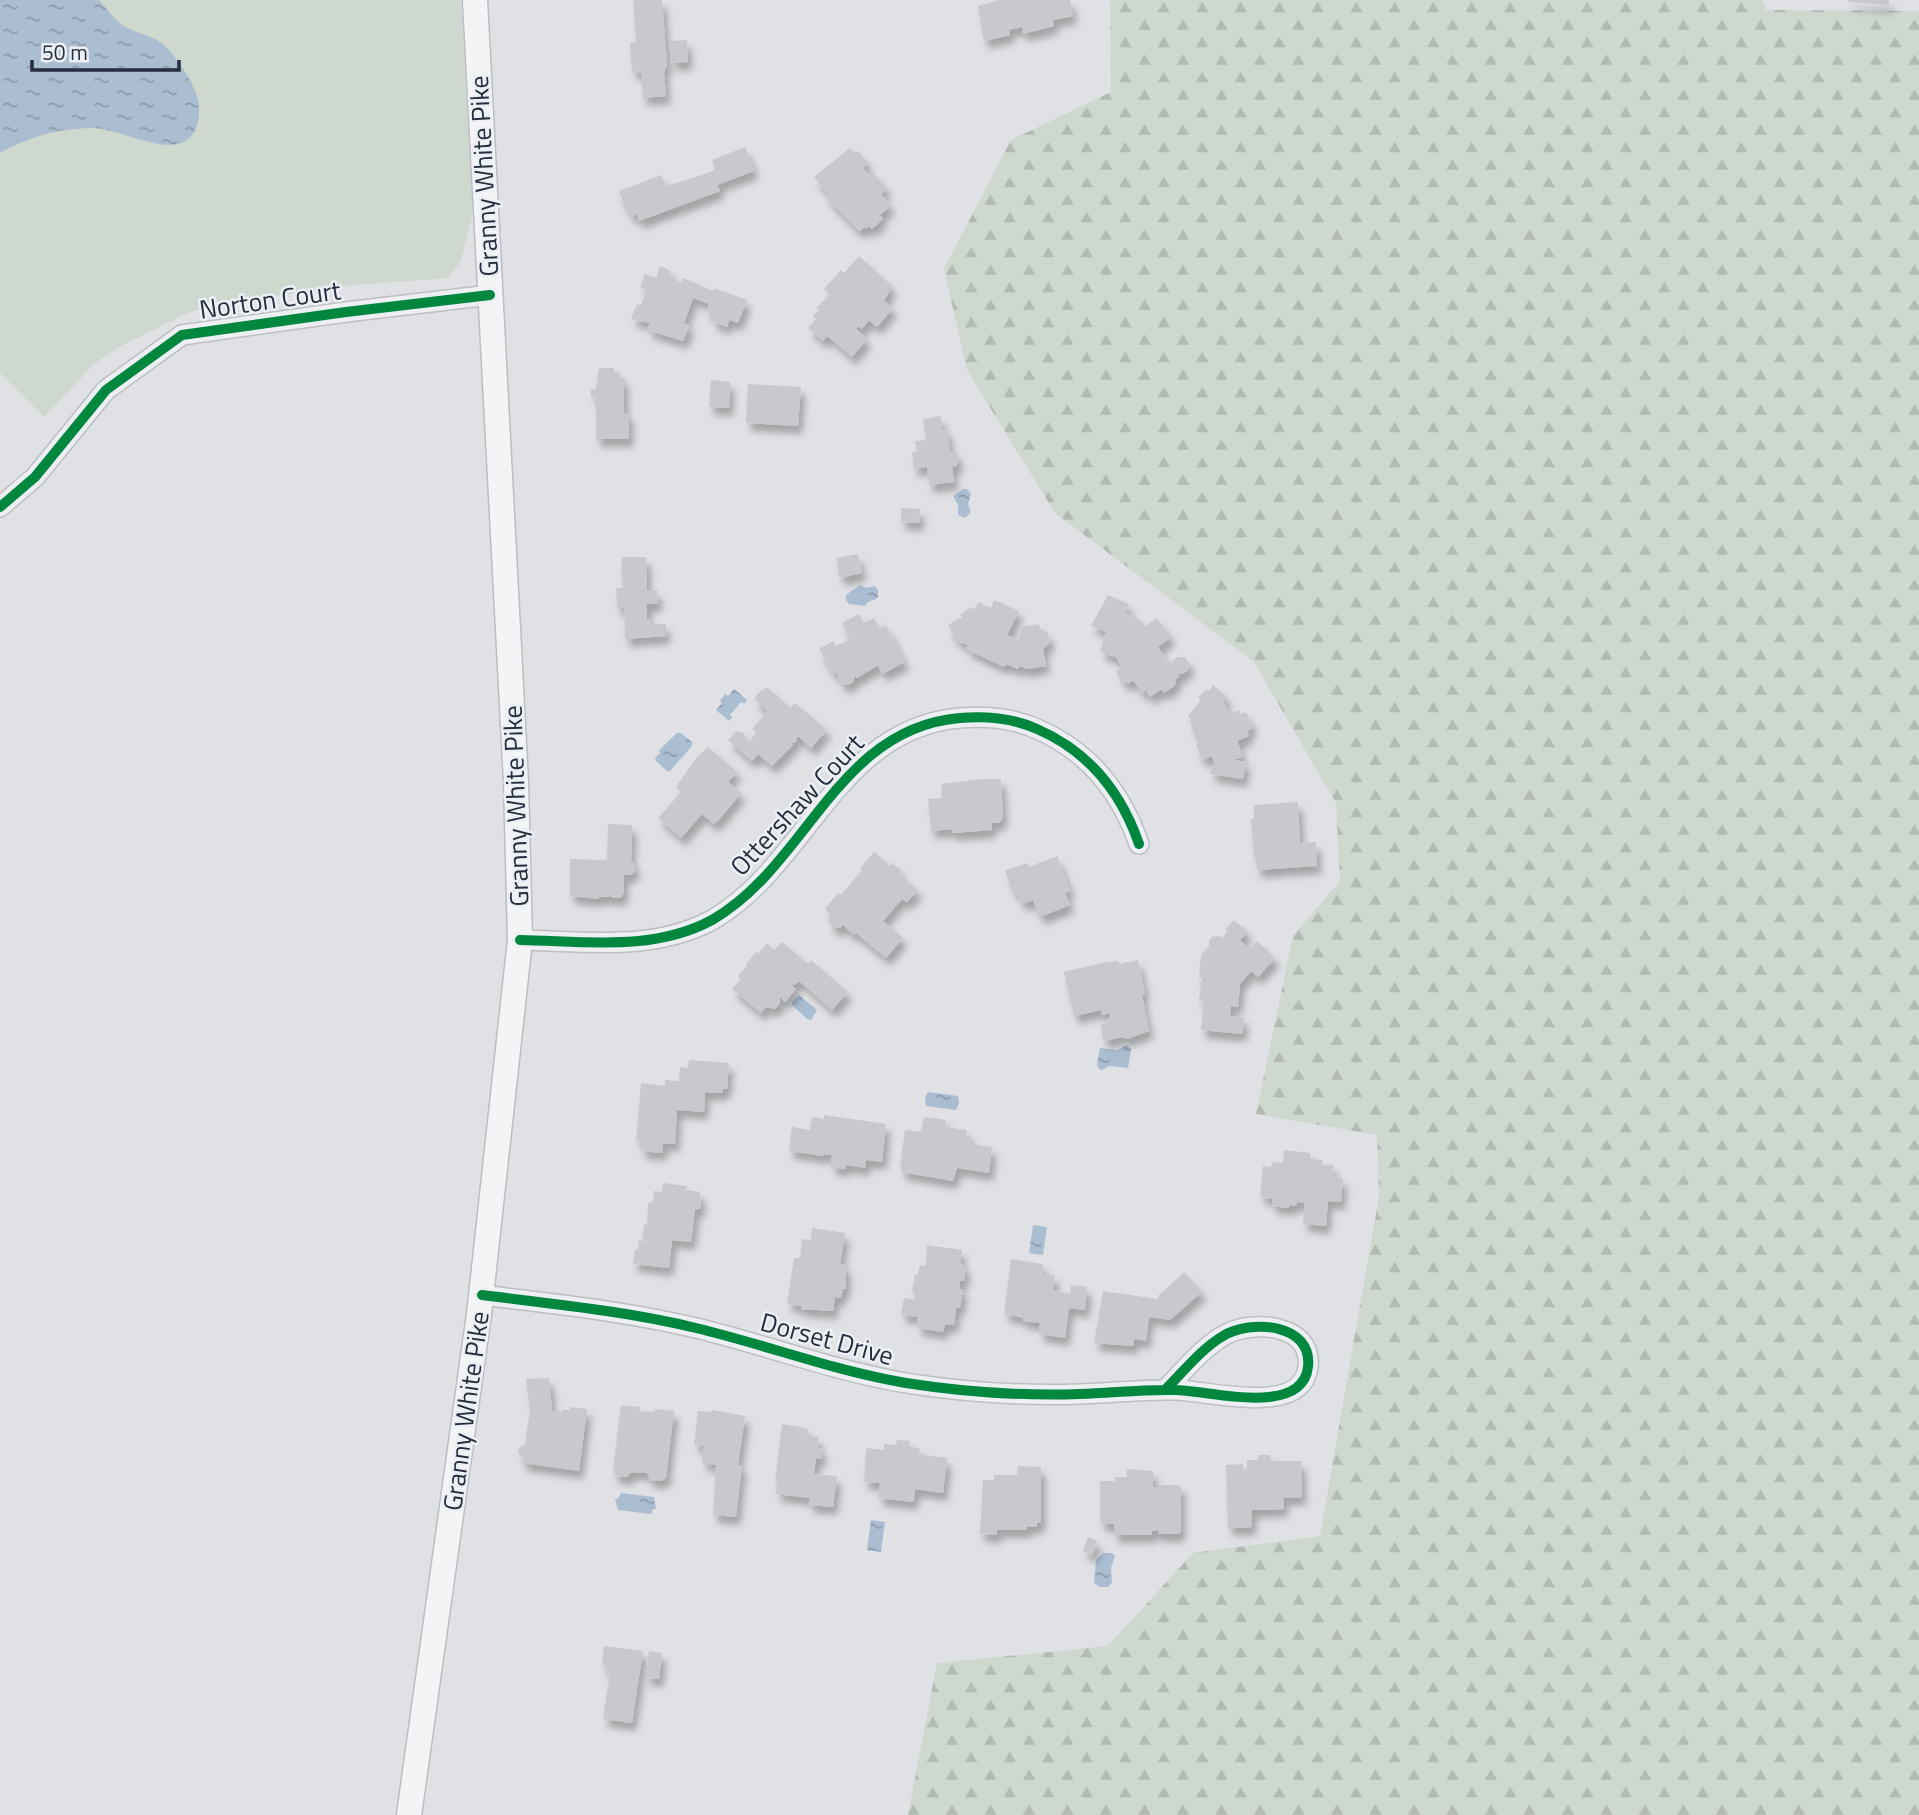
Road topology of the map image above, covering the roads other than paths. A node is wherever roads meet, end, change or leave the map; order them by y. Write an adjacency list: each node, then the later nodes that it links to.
1 (475, 0): 2 (main road, Granny White Pike)
2 (490, 295): 3 (street, Norton Court); 5 (main road, Granny White Pike)
3 (0, 507)
4 (1139, 844): 5 (street, Ottershaw Court)
5 (520, 940): 6 (main road, Granny White Pike)
6 (482, 1295): 7 (street, Dorset Drive); 8 (main road, Granny White Pike)
7 (1165, 1390): 7 (street, Dorset Drive)
8 (409, 1815)

